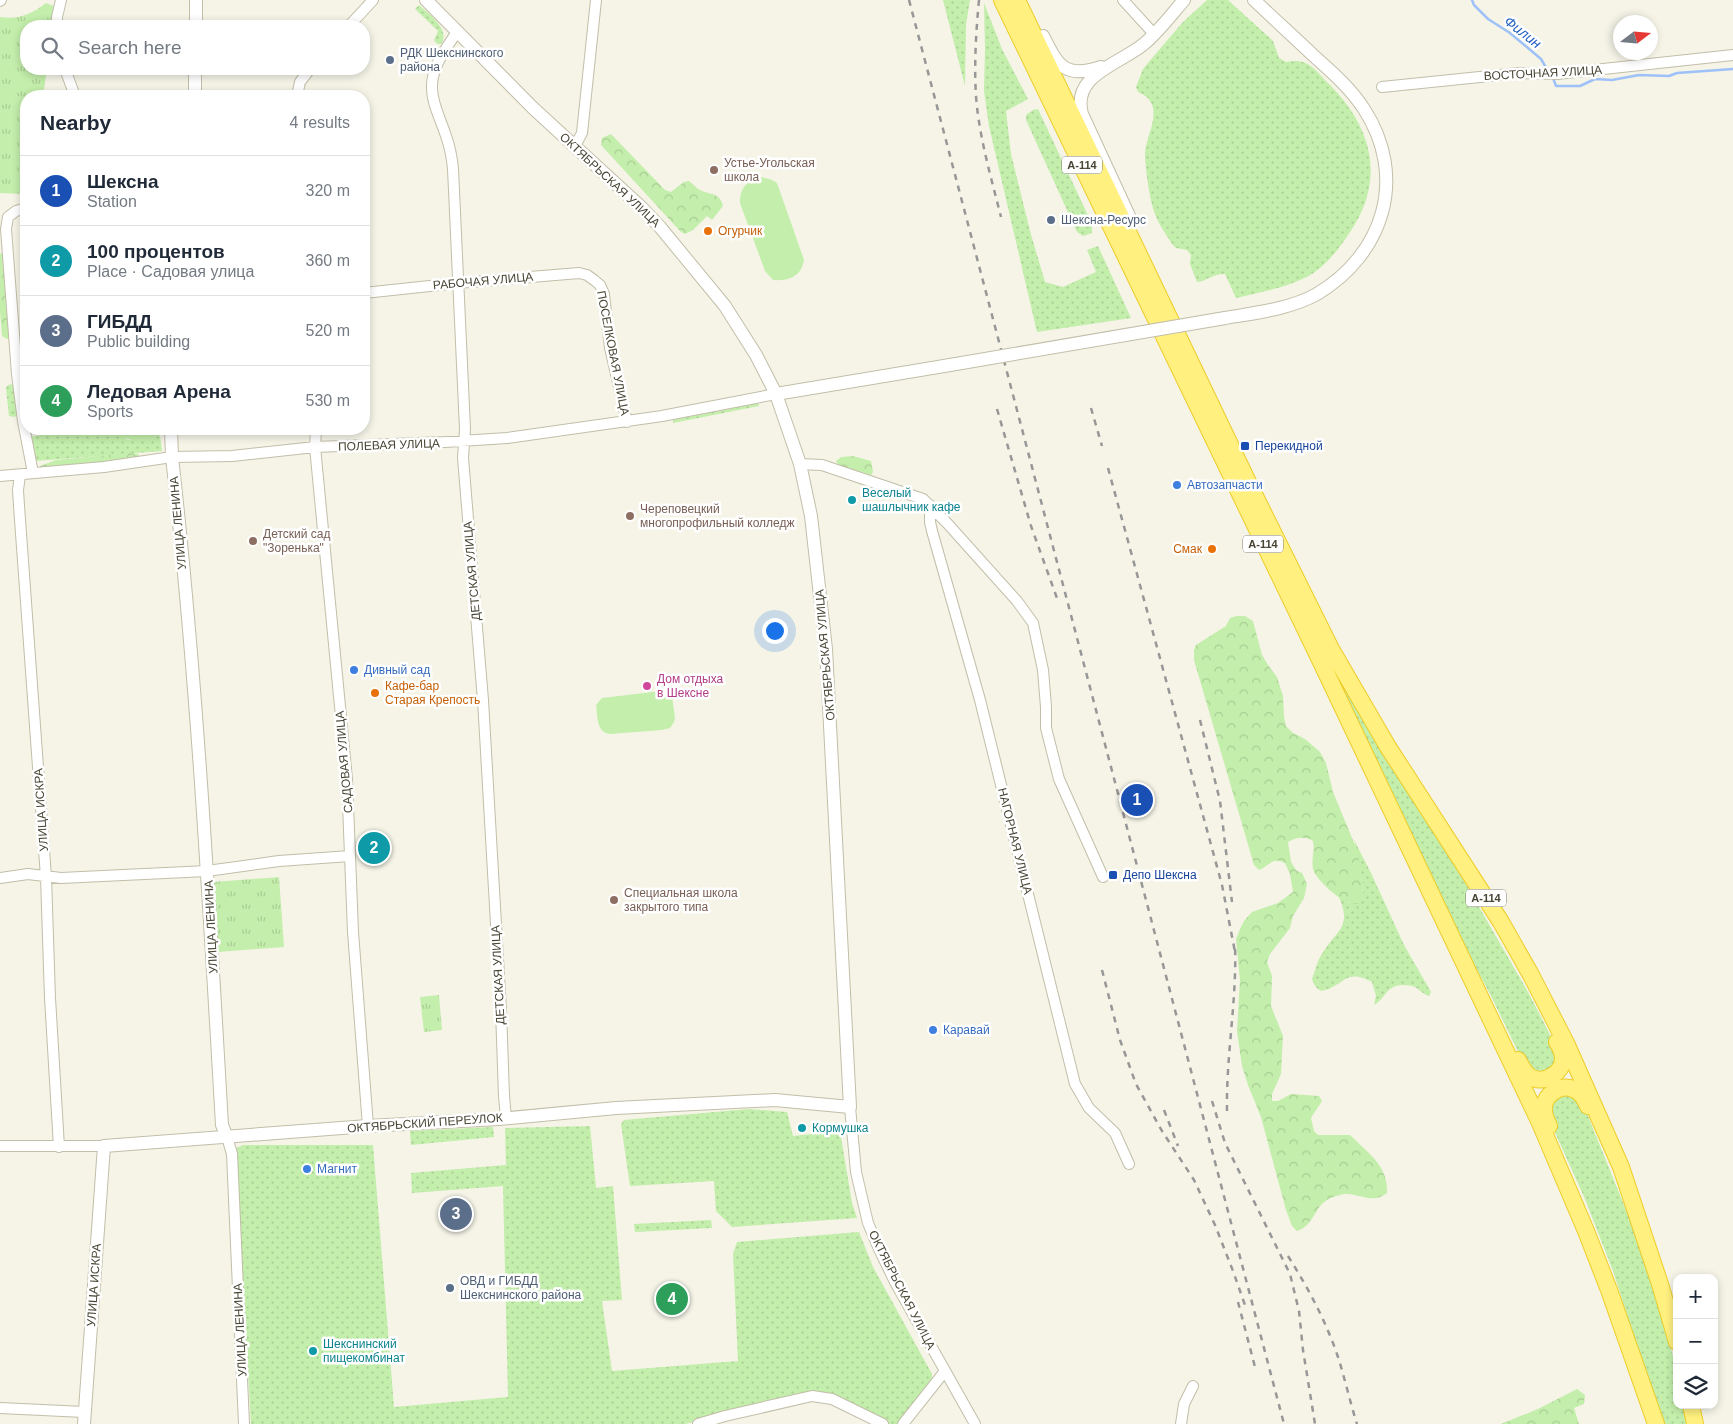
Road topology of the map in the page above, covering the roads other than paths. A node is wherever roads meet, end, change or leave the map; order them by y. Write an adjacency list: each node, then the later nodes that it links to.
1 (61, 0): 12 (street)
2 (196, 0): 13 (street)
3 (373, 0): 14 (street)
4 (596, 0): 26 (street)
5 (1002, 0): 52 (highway, А-114)
6 (1017, 0): 31 (highway, А-114)
7 (1025, 0): 18 (street)
8 (1123, 0): 16 (street)
9 (1184, 0): 16 (street)
10 (1254, 0): 33 (street, bridge)
11 (430, 2): 15 (street, ОКТЯБРЬСКАЯ УЛИЦА)
12 (57, 20)
13 (196, 20)
14 (354, 20)
15 (457, 32): 26 (street, ОКТЯБРЬСКАЯ УЛИЦА); 28 (street, ДЕТСКАЯ УЛИЦА)
16 (1154, 34): 18 (street)
17 (1733, 55): 22 (street, ВОСТОЧНАЯ УЛИЦА)
18 (1116, 63): 31 (street)
19 (67, 75): 23 (street)
20 (195, 75): 24 (street)
21 (305, 75): 25 (street)
22 (1382, 87)
23 (73, 90)
24 (195, 90)
25 (298, 90)
26 (575, 146): 33 (street, ОКТЯБРЬСКАЯ УЛИЦА)
27 (20, 210): 32 (street)
28 (458, 283): 29 (street, РАБОЧАЯ УЛИЦА); 30 (street, РАБОЧАЯ УЛИЦА); 38 (street, ДЕТСКАЯ УЛИЦА)
29 (600, 285): 34 (street, ПОСЕЛКОВАЯ УЛИЦА)
30 (370, 292)
31 (1159, 296): 46 (highway, А-114)
32 (20, 394)
33 (776, 394): 34 (street, ПОЛЕВАЯ УЛИЦА); 41 (street, ОКТЯБРЬСКАЯ УЛИЦА)
34 (627, 422): 38 (street, ПОЛЕВАЯ УЛИЦА)
35 (26, 435): 42 (street)
36 (171, 435): 40 (street, УЛИЦА ЛЕНИНА)
37 (316, 435): 39 (street, САДОВАЯ УЛИЦА)
38 (465, 441): 39 (street, ПОЛЕВАЯ УЛИЦА); 54 (street, ДЕТСКАЯ УЛИЦА)
39 (315, 448): 40 (street, ПОЛЕВАЯ УЛИЦА); 47 (street, САДОВАЯ УЛИЦА)
40 (172, 458): 42 (street, ПОЛЕВАЯ УЛИЦА); 48 (street, УЛИЦА ЛЕНИНА)
41 (800, 464): 45 (street); 53 (street, ОКТЯБРЬСКАЯ УЛИЦА)
42 (33, 473): 43 (street, ПОЛЕВАЯ УЛИЦА)
43 (20, 475): 44 (street, ПОЛЕВАЯ УЛИЦА); 49 (street, УЛИЦА ИСКРА)
44 (0, 476)
45 (930, 505): 50 (street); 60 (street, НАГОРНАЯ УЛИЦА)
46 (1439, 824): 52 (highway, А-114); 61 (highway, А-114)
47 (350, 856): 48 (street); 55 (street, САДОВАЯ УЛИЦА)
48 (207, 871): 49 (street); 56 (street, УЛИЦА ЛЕНИНА)
49 (46, 876): 51 (street); 58 (street, УЛИЦА ИСКРА)
50 (1103, 877)
51 (0, 878)
52 (1439, 910): 63 (highway, А-114)
53 (850, 1107): 54 (street, ОКТЯБРЬСКИЙ ПЕРЕУЛОК); 64 (street, ОКТЯБРЬСКАЯ УЛИЦА)
54 (506, 1118): 55 (street, ОКТЯБРЬСКИЙ ПЕРЕУЛОК)
55 (368, 1126): 56 (street, ОКТЯБРЬСКИЙ ПЕРЕУЛОК)
56 (227, 1137): 59 (street, ОКТЯБРЬСКИЙ ПЕРЕУЛОК); 69 (street, УЛИЦА ЛЕНИНА)
57 (0, 1146): 58 (street, ОКТЯБРЬСКИЙ ПЕРЕУЛОК)
58 (59, 1146): 59 (street, ОКТЯБРЬСКИЙ ПЕРЕУЛОК)
59 (104, 1146): 68 (street, УЛИЦА ИСКРА)
60 (1129, 1164)
61 (1660, 1284): 62 (highway, А-114); 63 (highway, А-114)
62 (1673, 1328)
63 (1635, 1361): 75 (highway, А-114)
64 (945, 1371): 72 (street); 73 (street, ОКТЯБРЬСКАЯ УЛИЦА)
65 (1193, 1386): 74 (street)
66 (0, 1408): 68 (street)
67 (1692, 1409): 76 (highway)
68 (84, 1418)
69 (244, 1424)
70 (698, 1424): 71 (street)
71 (882, 1424)
72 (903, 1424)
73 (975, 1424)
74 (1181, 1424)
75 (1656, 1424)
76 (1695, 1424)

